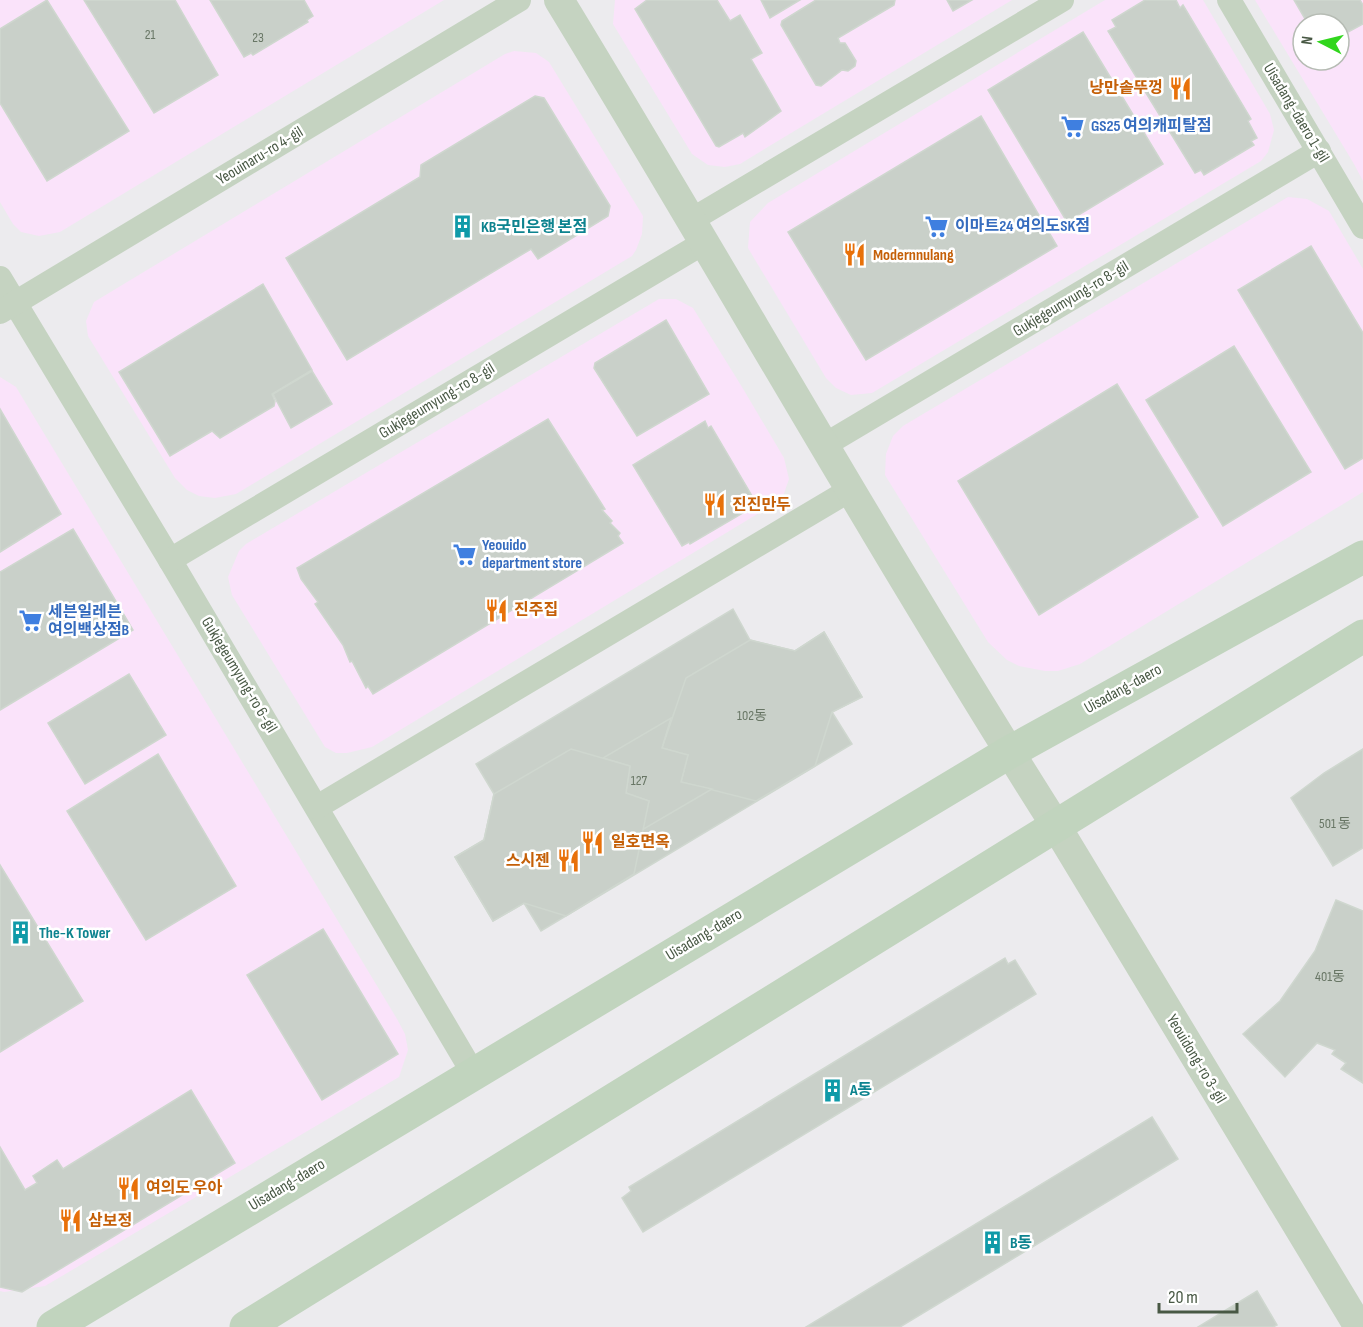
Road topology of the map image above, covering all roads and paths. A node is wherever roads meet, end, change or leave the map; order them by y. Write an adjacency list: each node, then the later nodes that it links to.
1 (519, 0): 9 (street, Yeouinaru-ro 4-gil)
2 (559, 0): 7 (street)
3 (1062, 0): 7 (street, Gukjegeumyung-ro 8-gil)
4 (1229, 0): 5 (street, Uisadang-daero 1-gil)
5 (1319, 151): 6 (street, Uisadang-daero 1-gil); 10 (street, Gukjegeumyung-ro 8-gil)
6 (1363, 227)
7 (699, 231): 10 (street); 13 (street, Gukjegeumyung-ro 8-gil)
8 (0, 279): 9 (street, Gukjegeumyung-ro 6-gil)
9 (7, 308): 13 (street, Gukjegeumyung-ro 6-gil)
10 (823, 446): 11 (street)
11 (850, 490): 15 (street); 16 (street)
12 (1363, 556): 15 (main road, Uisadang-daero)
13 (170, 560): 16 (street, Gukjegeumyung-ro 6-gil)
14 (1363, 636): 17 (main road)
15 (1008, 753): 17 (street, Yeouidong-ro 3-gil); 18 (main road, Uisadang-daero)
16 (317, 807): 18 (street, Gukjegeumyung-ro 6-gil)
17 (1056, 826): 20 (main road); 21 (street, Yeouidong-ro 3-gil)
18 (473, 1073): 19 (main road, Uisadang-daero)
19 (53, 1327)
20 (246, 1327)
21 (1359, 1327)

